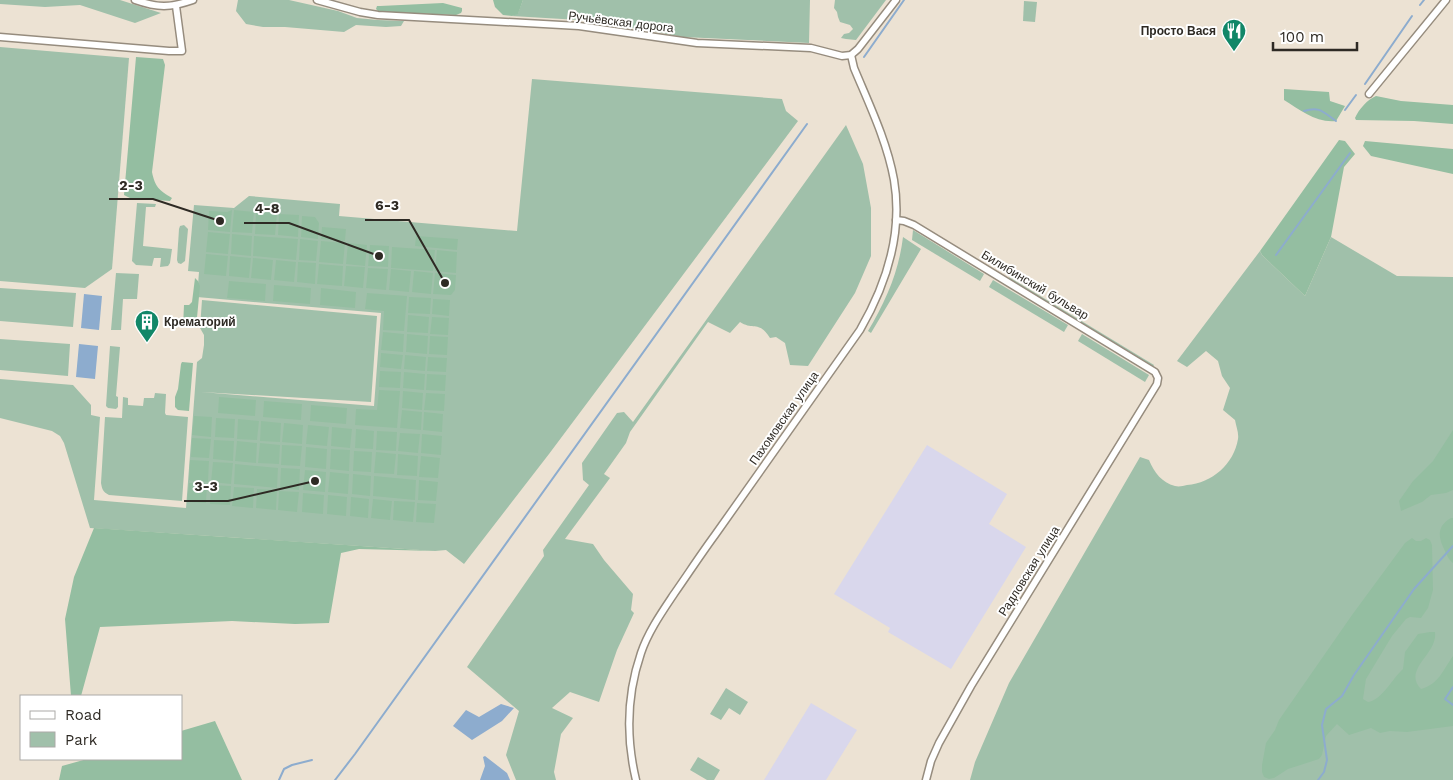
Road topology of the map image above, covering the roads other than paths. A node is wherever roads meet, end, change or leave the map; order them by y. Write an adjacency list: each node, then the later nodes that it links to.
1 (135, 0): 6 (street)
2 (193, 0): 6 (street)
3 (317, 0): 8 (street, Ручьёвская дорога)
4 (896, 0): 8 (street)
5 (1446, 0): 9 (street)
6 (176, 6): 7 (street)
7 (0, 37)
8 (851, 55): 10 (street, Пахомовская улица)
9 (1369, 94)
10 (896, 220): 11 (street, Билибинский бульвар); 12 (street, Пахомовская улица)
11 (1158, 378): 13 (street, Радловская улица)
12 (636, 780)
13 (926, 780)

